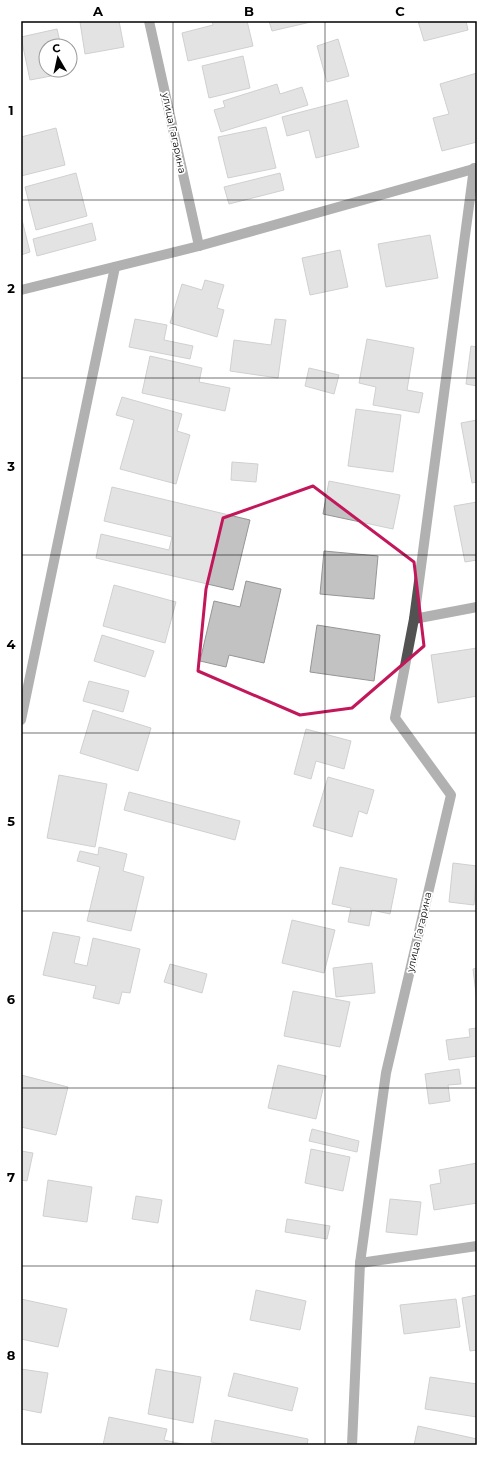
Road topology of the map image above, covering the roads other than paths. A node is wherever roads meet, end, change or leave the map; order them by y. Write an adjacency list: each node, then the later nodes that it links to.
1 (149, 21): 3 (street, улица Гагарина)
2 (475, 168): 3 (street); 7 (street, улица Гагарина)
3 (199, 246): 4 (street)
4 (115, 267): 5 (street); 8 (street)
5 (21, 290)
6 (477, 606): 7 (street)
7 (414, 619): 10 (street, улица Гагарина)
8 (21, 720)
9 (477, 1246): 10 (street)
10 (360, 1263): 11 (street, улица Гагарина)
11 (352, 1445)

